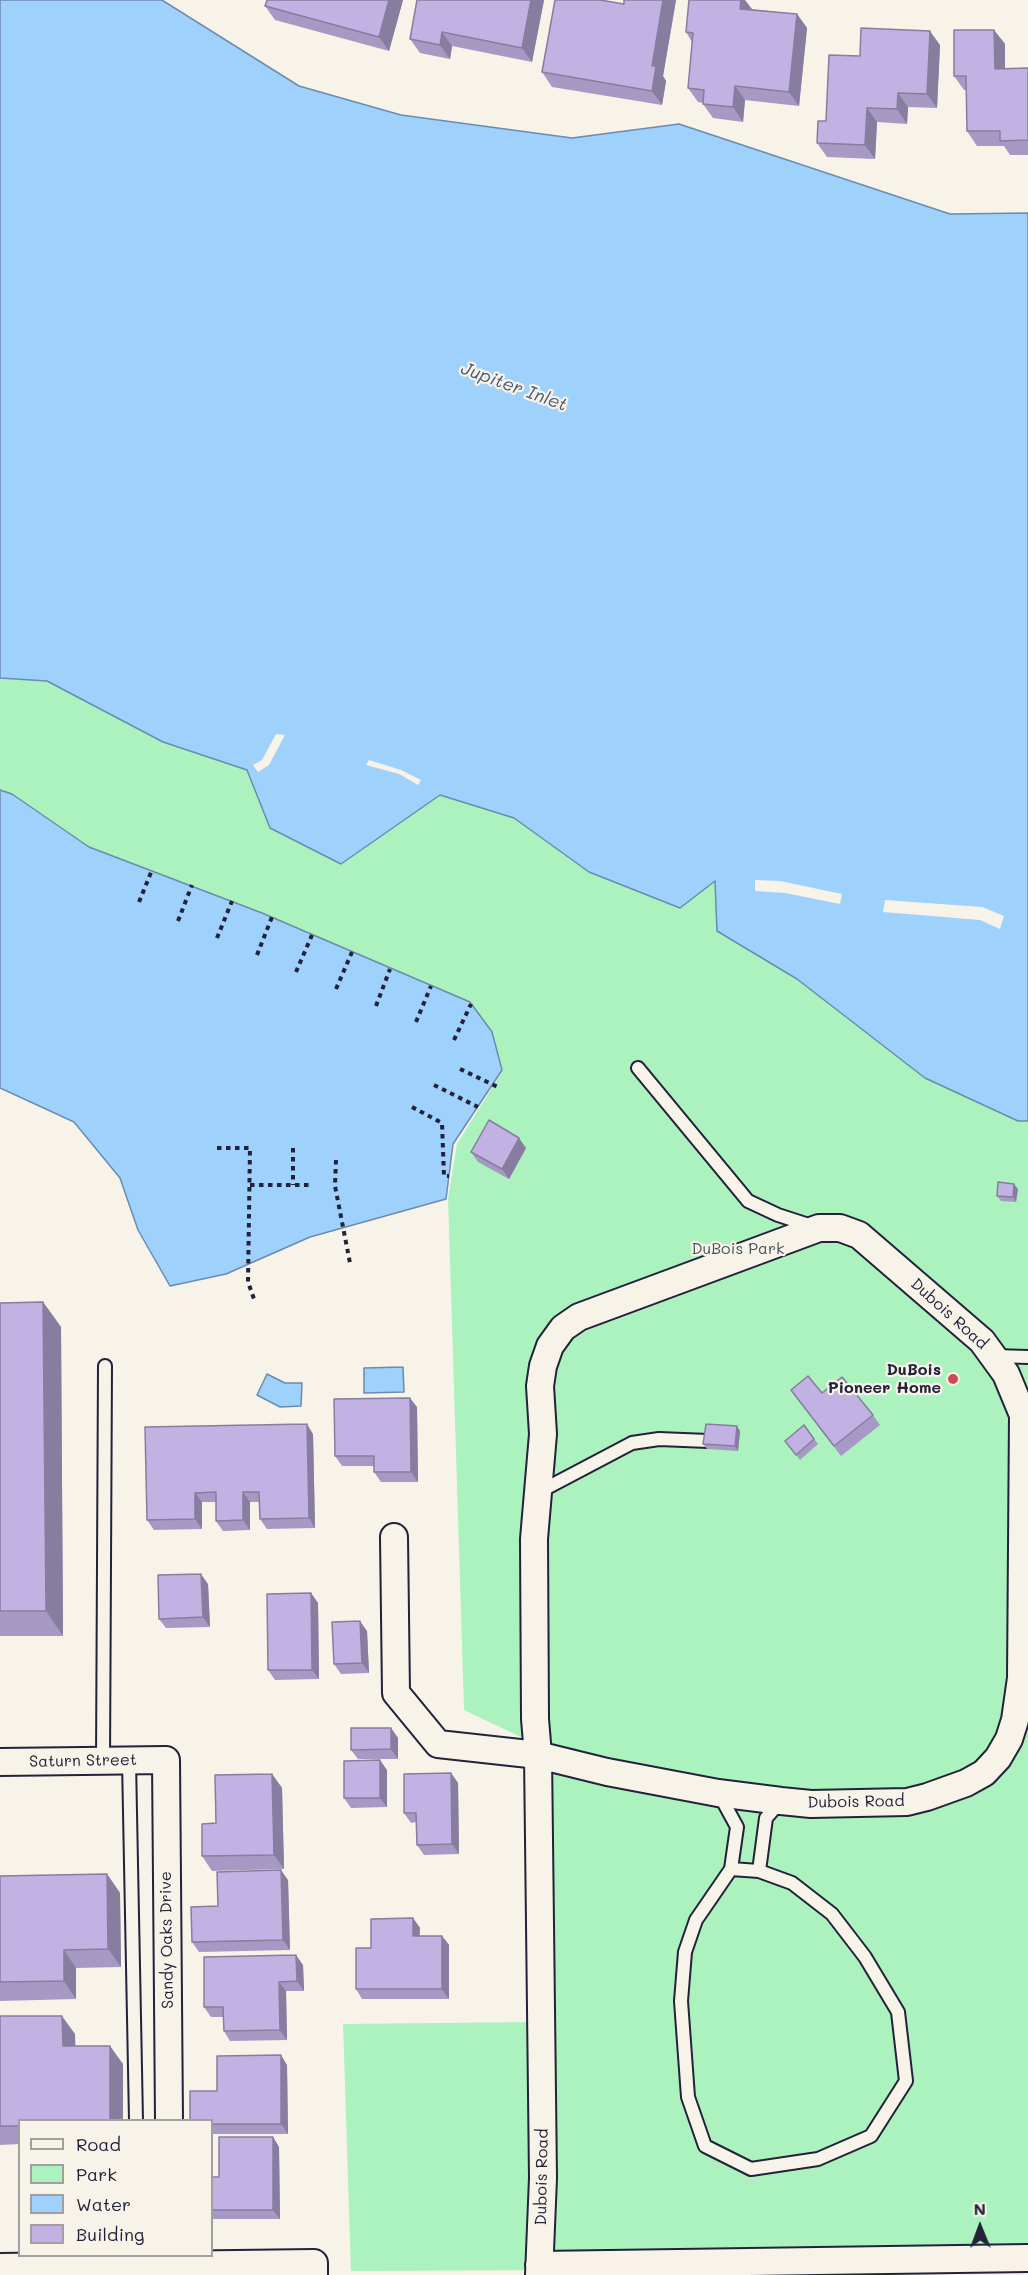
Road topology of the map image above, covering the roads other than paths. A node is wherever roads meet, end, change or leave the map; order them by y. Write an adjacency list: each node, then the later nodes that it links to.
1 (638, 1068): 2 (lane, Dubois Road)
2 (819, 1228): 3 (street, Dubois Road); 7 (street, Dubois Road)
3 (994, 1356): 4 (lane); 9 (street, Dubois Road)
4 (1028, 1357)
5 (105, 1366): 12 (lane)
6 (708, 1441): 7 (lane)
7 (538, 1493): 10 (street, Dubois Road)
8 (394, 1537): 10 (street)
9 (1024, 1642): 16 (street, Dubois Road)
10 (538, 1755): 15 (street, Dubois Road); 26 (street, Dubois Road)
11 (165, 1760): 13 (street, Saturn Street); 20 (street, Sandy Oaks Drive)
12 (103, 1761): 13 (street, Saturn Street); 14 (street, Saturn Street)
13 (129, 1761): 19 (lane)
14 (0, 1762)
15 (718, 1792): 16 (street, Dubois Road); 17 (lane)
16 (781, 1801): 18 (lane)
17 (731, 1869): 18 (lane); 18 (lane)
18 (759, 1871)
19 (136, 2119)
20 (169, 2119)
21 (1028, 2258): 26 (street)
22 (170, 2261): 23 (street); 25 (street)
23 (132, 2266): 24 (street)
24 (0, 2267)
25 (314, 2269)
26 (539, 2270)

